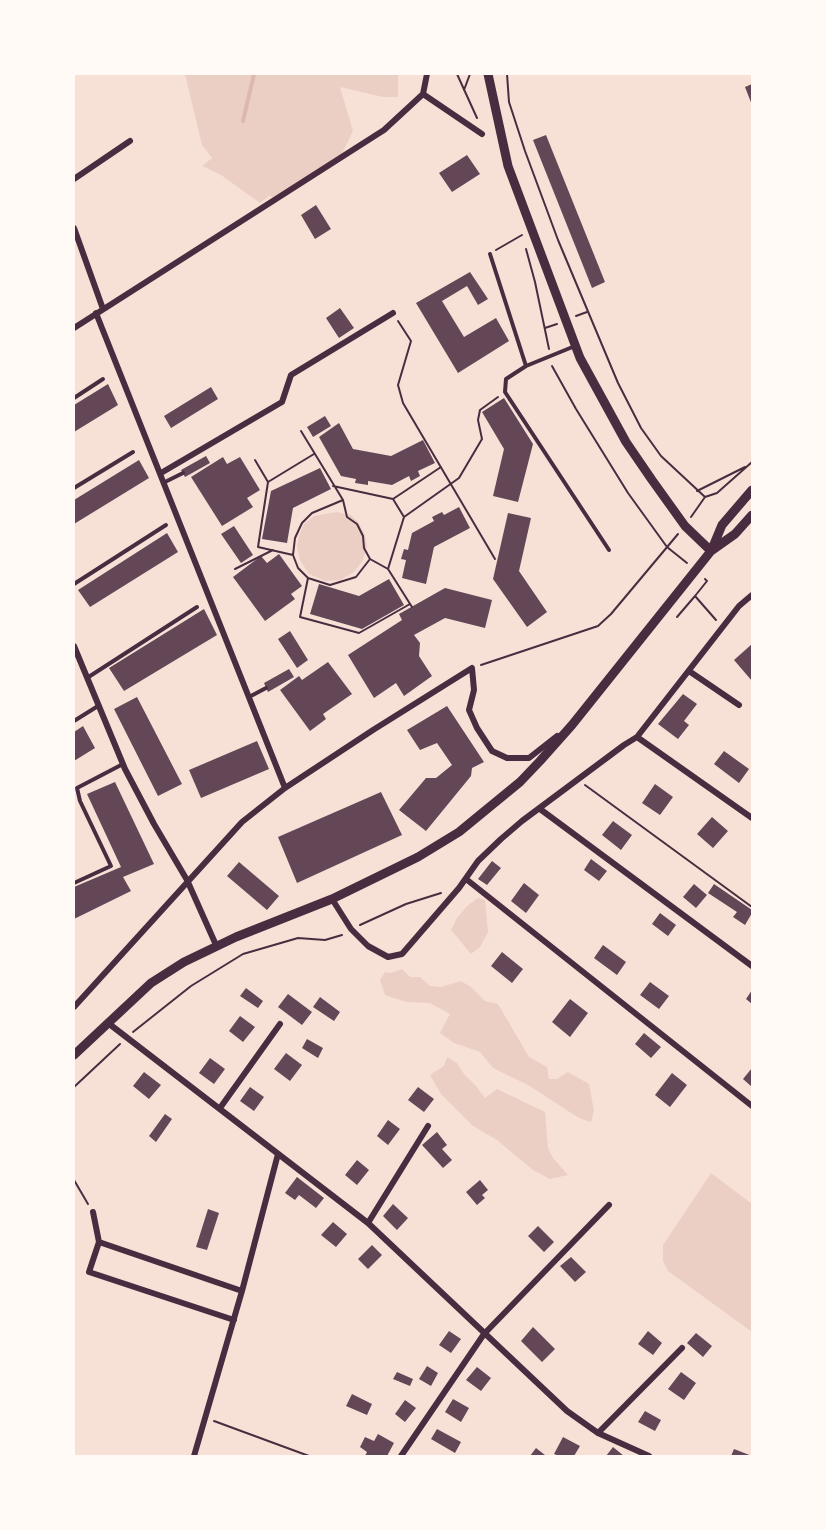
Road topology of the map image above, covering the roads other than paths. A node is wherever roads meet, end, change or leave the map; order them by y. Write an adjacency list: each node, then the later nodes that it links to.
1 (427, 74): 3 (street)
2 (488, 74): 12 (street)
3 (423, 93): 4 (street); 9 (street)
4 (482, 134)
5 (130, 141): 6 (street)
6 (74, 179)
7 (74, 228): 9 (street)
8 (490, 254): 13 (lane)
9 (99, 311): 11 (street); 17 (street)
10 (393, 314): 17 (street)
11 (74, 328)
12 (576, 345): 13 (lane); 25 (street)
13 (526, 366): 24 (lane)
14 (104, 380): 15 (lane)
15 (74, 398)
16 (133, 452): 20 (lane)
17 (161, 473): 19 (street)
18 (183, 473): 19 (lane)
19 (165, 482): 33 (street)
20 (74, 488)
21 (753, 490): 25 (street)
22 (753, 515): 25 (street)
23 (166, 525): 26 (lane)
24 (609, 550)
25 (711, 551): 37 (street)
26 (74, 584)
27 (753, 595): 30 (street)
28 (197, 607): 31 (lane)
29 (74, 646): 31 (street)
30 (689, 671): 34 (street); 38 (street)
31 (86, 678): 35 (street)
32 (266, 688): 33 (lane)
33 (249, 697): 40 (street)
34 (739, 705)
35 (98, 706): 36 (lane); 39 (street)
36 (74, 721)
37 (572, 725): 40 (street); 46 (street)
38 (637, 737): 41 (street); 42 (street)
39 (123, 764): 43 (street); 45 (lane)
40 (285, 788): 43 (street)
41 (540, 809): 44 (street); 48 (street)
42 (753, 818)
43 (187, 879): 47 (street); 49 (street)
44 (466, 879): 46 (street); 53 (street)
45 (74, 882)
46 (332, 899): 47 (street)
47 (216, 945): 50 (street)
48 (753, 966)
49 (75, 1002)
50 (108, 1023): 52 (street); 54 (street)
51 (280, 1024): 54 (street)
52 (74, 1055)
53 (753, 1106)
54 (220, 1108): 56 (street)
55 (428, 1126): 59 (street)
56 (278, 1154): 59 (street); 61 (street)
57 (609, 1205): 63 (street)
58 (93, 1212): 60 (street)
59 (368, 1223): 63 (street)
60 (99, 1242): 61 (street); 62 (street)
61 (242, 1291): 62 (street)
62 (234, 1320): 66 (street)
63 (484, 1334): 65 (street); 67 (street)
64 (682, 1348): 65 (street)
65 (598, 1433): 68 (street)
66 (194, 1456)
67 (401, 1456)
68 (649, 1456)

